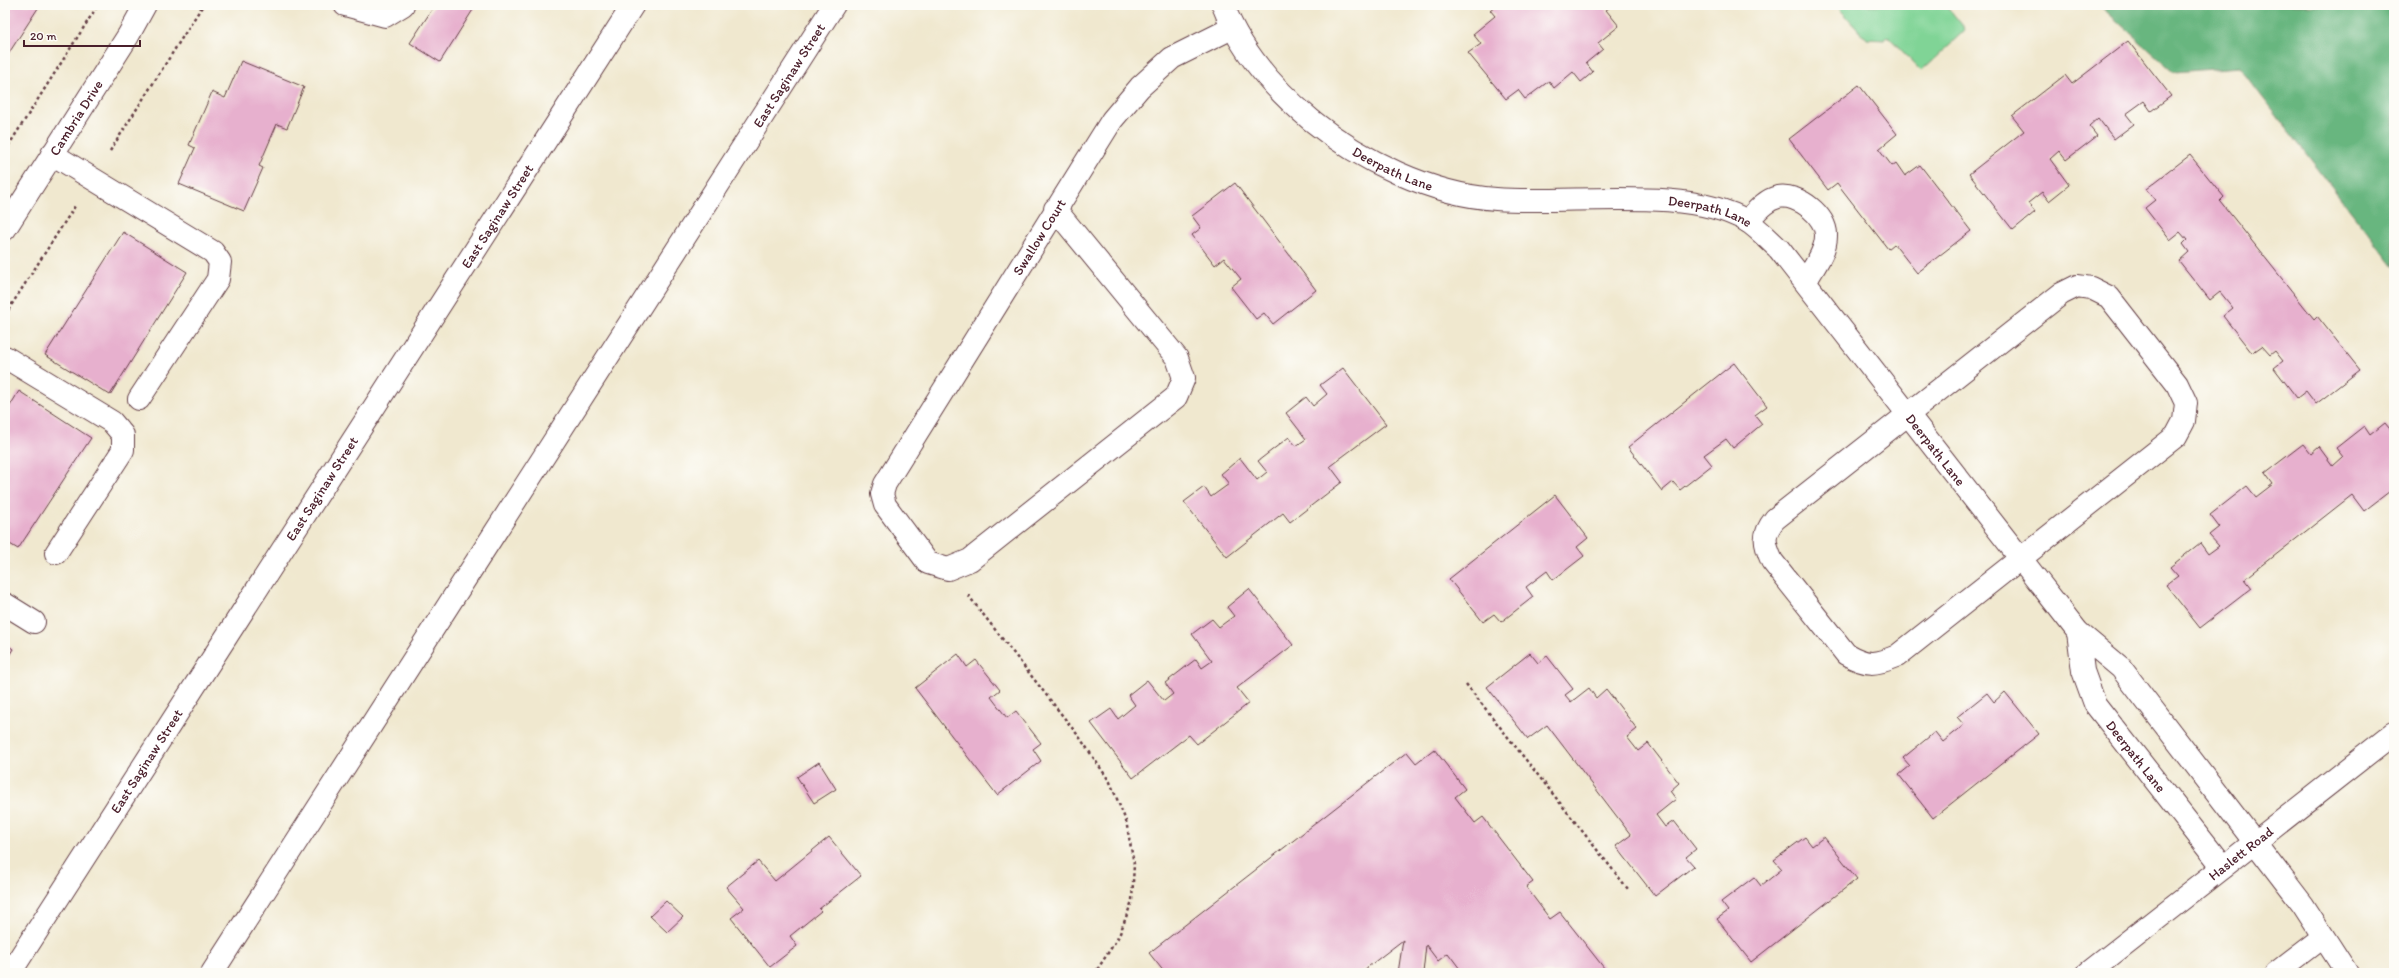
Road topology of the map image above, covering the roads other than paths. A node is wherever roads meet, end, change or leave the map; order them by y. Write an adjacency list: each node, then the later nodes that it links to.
1 (145, 5): 8 (main road, Cambria Drive)
2 (345, 5): 3 (main road)
3 (403, 5)
4 (633, 5): 26 (main road, East Saginaw Street)
5 (834, 5): 27 (main road, East Saginaw Street)
6 (1223, 5): 7 (main road, Deerpath Lane)
7 (1232, 28): 9 (main road, Swallow Court); 10 (main road, Deerpath Lane)
8 (52, 154): 11 (main road, Cambria Drive); 14 (main road)
9 (1055, 209): 9 (main road, Swallow Court)
10 (1747, 222): 12 (main road, Deerpath Lane); 12 (main road)
11 (5, 229)
12 (1806, 281): 15 (main road, Deerpath Lane)
13 (5, 357): 16 (main road)
14 (139, 399)
15 (1908, 416): 17 (main road, Deerpath Lane); 17 (main road); 17 (main road)
16 (56, 553)
17 (2022, 558): 20 (main road, Deerpath Lane)
18 (5, 604): 19 (main road)
19 (34, 622)
20 (2078, 632): 22 (main road, Deerpath Lane); 23 (main road, Deerpath Lane)
21 (2394, 733): 22 (main road, Haslett Road)
22 (2255, 842): 23 (main road, Haslett Road); 24 (main road, Deerpath Lane)
23 (2223, 867): 25 (main road, Haslett Road)
24 (2323, 937): 28 (main road); 29 (main road, Deerpath Lane)
25 (2098, 970)
26 (10, 973)
27 (212, 973)
28 (2276, 973)
29 (2347, 973)

